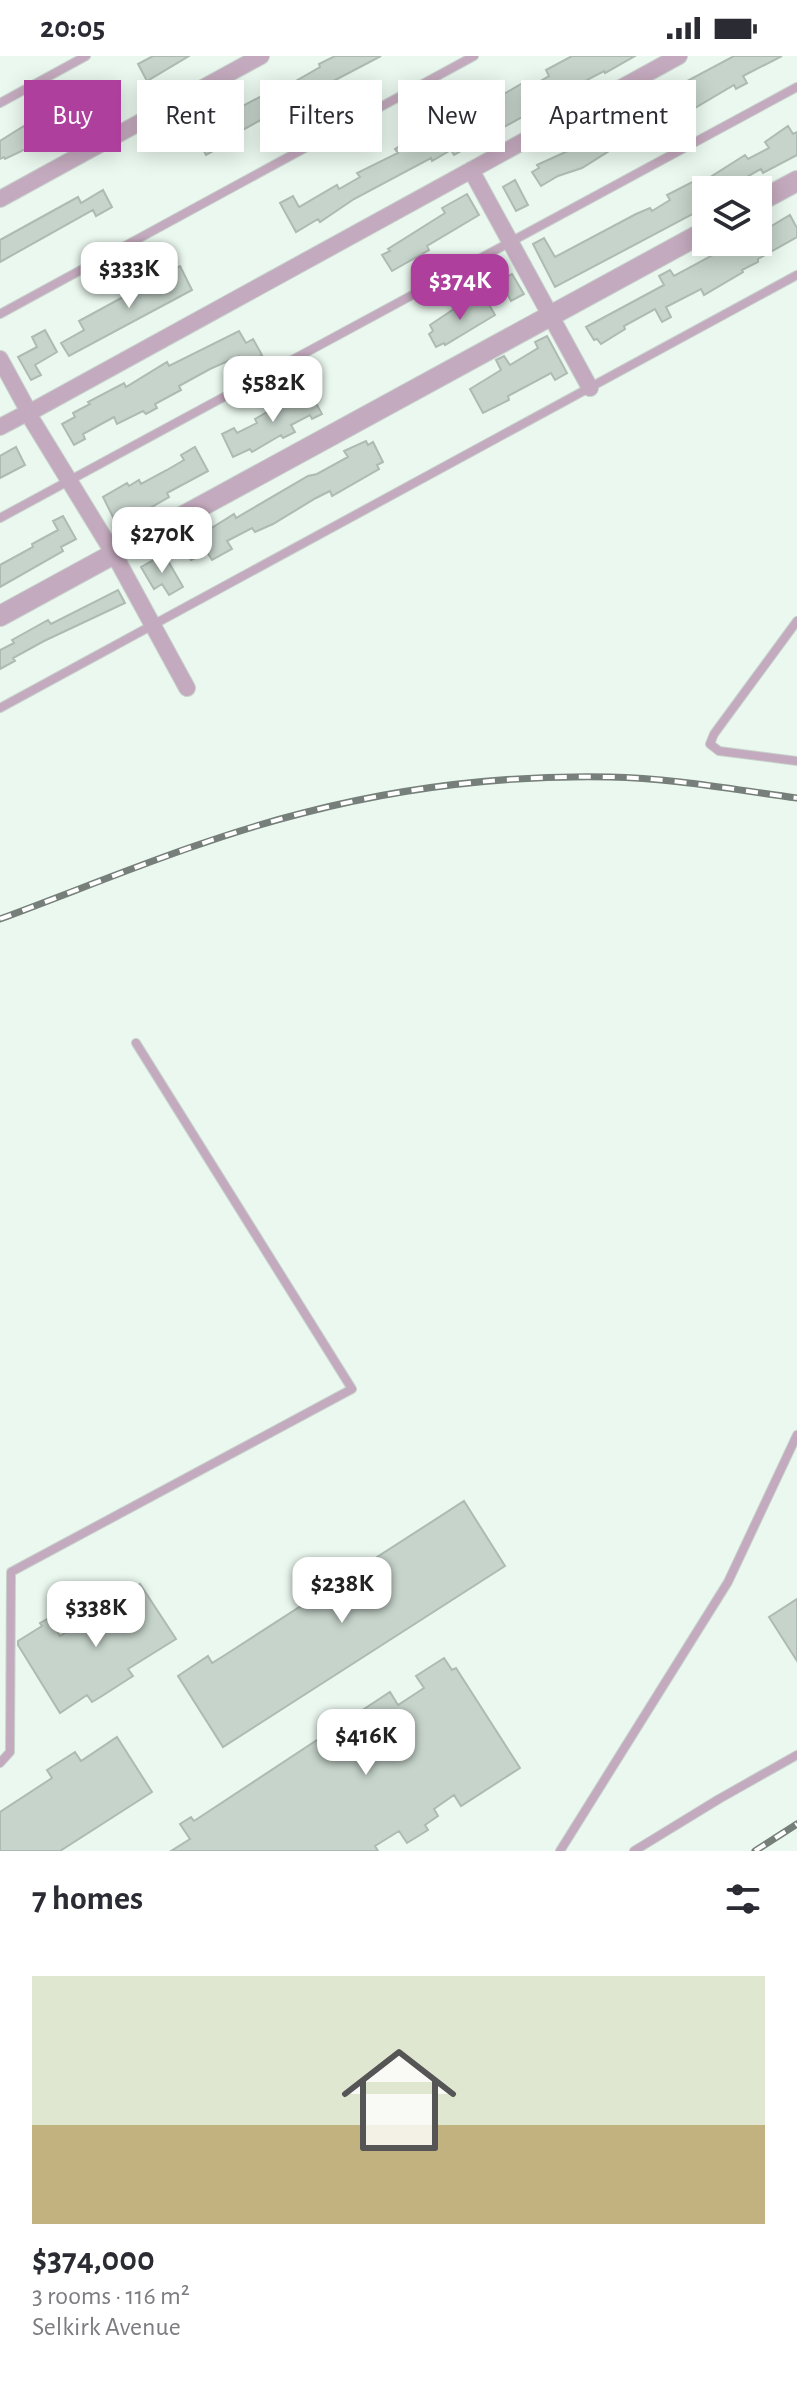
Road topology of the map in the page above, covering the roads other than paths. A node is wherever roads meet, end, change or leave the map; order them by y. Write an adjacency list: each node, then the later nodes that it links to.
1 (86, 56): 6 (lane)
2 (261, 56): 10 (street)
3 (474, 56): 14 (lane)
4 (679, 56): 7 (street)
5 (797, 87): 12 (lane)
6 (0, 103)
7 (471, 170): 12 (street); 18 (street)
8 (797, 181): 9 (street)
9 (772, 194)
10 (0, 199)
11 (692, 239): 15 (street)
12 (510, 242): 15 (street); 20 (lane)
13 (797, 275): 17 (lane)
14 (0, 314)
15 (551, 316): 17 (street); 22 (street)
16 (0, 359): 18 (street)
17 (590, 388): 25 (lane)
18 (29, 413): 19 (street); 20 (street)
19 (0, 427)
20 (70, 480): 21 (lane); 22 (street)
21 (0, 518)
22 (114, 554): 23 (street); 25 (street)
23 (0, 616)
24 (797, 621): 28 (lane)
25 (153, 626): 26 (street); 27 (lane)
26 (187, 688)
27 (0, 708)
28 (797, 761)
29 (136, 1043): 32 (lane)
30 (797, 1435): 33 (lane)
31 (797, 1755): 34 (lane)
32 (0, 1763)
33 (560, 1851)
34 (634, 1851)

